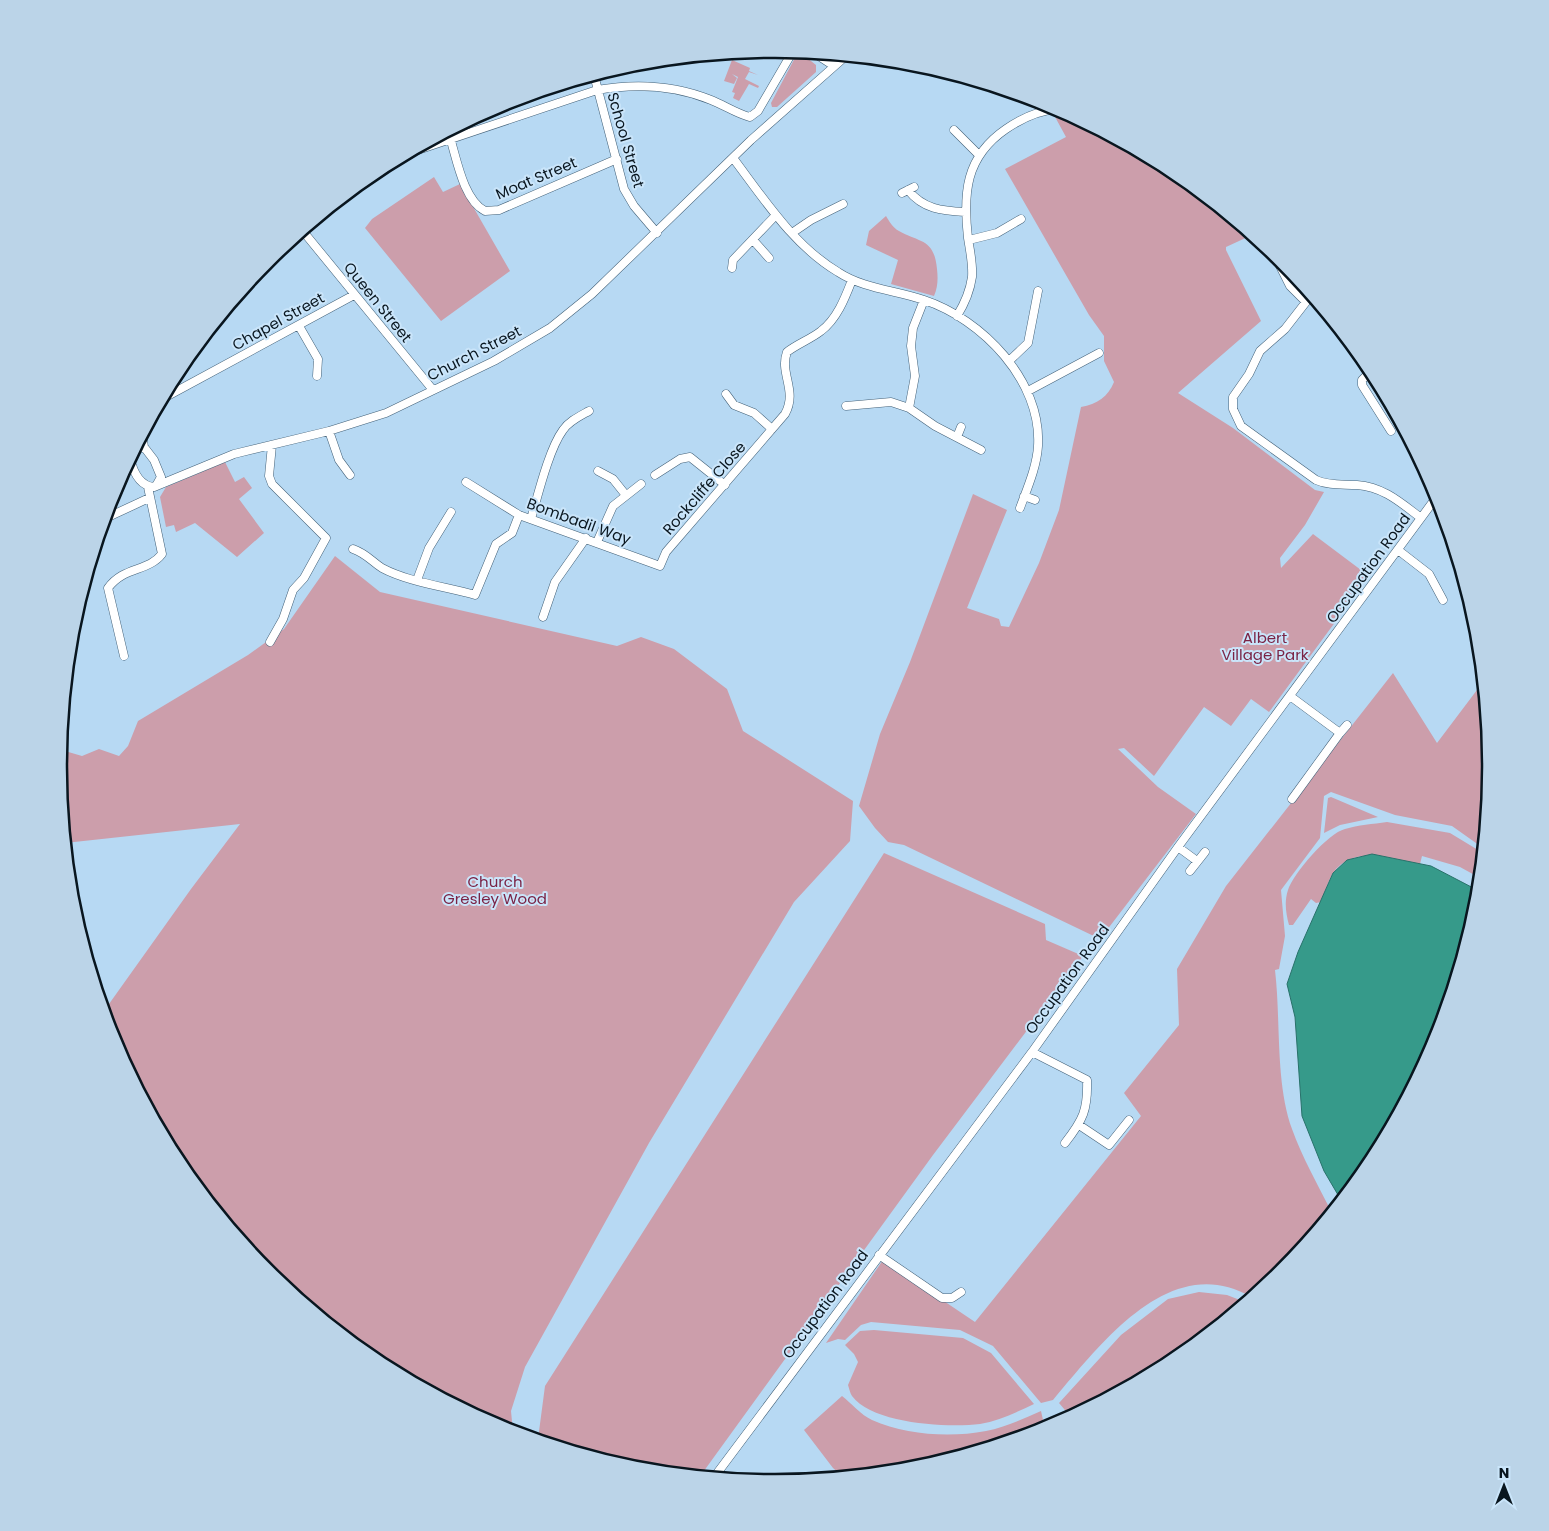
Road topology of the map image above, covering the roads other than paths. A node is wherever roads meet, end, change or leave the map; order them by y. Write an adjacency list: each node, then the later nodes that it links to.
1 (789, 58): 6 (street)
2 (824, 59): 4 (street)
3 (840, 61): 4 (street, Church Street)
4 (834, 66): 12 (street, Church Street)
5 (596, 81): 6 (street, School Street)
6 (598, 90): 9 (street); 13 (street, School Street)
7 (1046, 111): 11 (street)
8 (954, 130): 11 (street)
9 (459, 132)
10 (450, 137): 13 (street, Moat Street)
11 (979, 156): 16 (street)
12 (733, 158): 17 (street); 19 (street, Church Street)
13 (617, 159): 19 (street, School Street)
14 (908, 190): 16 (street)
15 (843, 204): 20 (street)
16 (965, 212): 23 (street)
17 (776, 215): 20 (street); 22 (street)
18 (1021, 219): 23 (street)
19 (657, 233): 41 (street, Church Street)
20 (792, 234): 27 (street)
21 (306, 235): 29 (street, Queen Street)
22 (753, 240): 24 (street); 25 (street)
23 (968, 240): 33 (street)
24 (769, 258)
25 (732, 268)
26 (1285, 275): 30 (street)
27 (852, 280): 32 (street); 49 (street, Rockcliffe Close)
28 (1038, 291): 36 (street)
29 (354, 294): 34 (street, Chapel Street); 41 (street, Queen Street)
30 (1303, 295)
31 (1307, 299): 75 (street)
32 (924, 300): 33 (street); 46 (street)
33 (957, 316): 36 (street)
34 (299, 326): 39 (street); 43 (street, Chapel Street)
35 (1099, 353): 37 (street)
36 (1009, 361): 42 (street)
37 (1078, 366): 38 (street); 42 (street)
38 (1083, 374)
39 (318, 376)
40 (1366, 376): 51 (street)
41 (433, 390): 50 (street, Church Street)
42 (1028, 391): 67 (street)
43 (172, 394)
44 (726, 394): 49 (street)
45 (846, 406): 46 (street)
46 (909, 408): 52 (street)
47 (588, 411): 76 (street)
48 (961, 427): 52 (street)
49 (772, 429): 64 (street, Rockcliffe Close)
50 (329, 431): 53 (street, Church Street); 59 (street)
51 (1391, 431)
52 (957, 437): 55 (street)
53 (272, 445): 61 (street, Church Street); 85 (street)
54 (144, 447): 57 (street)
55 (982, 450)
56 (133, 467): 65 (street)
57 (159, 470): 61 (street); 65 (street)
58 (598, 471): 66 (street)
59 (350, 475)
60 (655, 475): 64 (street)
61 (174, 478): 65 (street, Church Street)
62 (466, 482): 74 (street, Bombadil Way)
63 (641, 484): 66 (street)
64 (724, 485): 81 (street, Rockcliffe Close)
65 (151, 487): 68 (street)
66 (625, 494): 78 (street)
67 (1024, 496): 69 (street); 71 (street)
68 (149, 498): 73 (street); 86 (street)
69 (1035, 500)
70 (1432, 503): 75 (street, Occupation Road)
71 (1020, 508)
72 (451, 512): 82 (street)
73 (113, 515)
74 (519, 515): 76 (street, Bombadil Way); 82 (street)
75 (1421, 518): 80 (street, Occupation Road)
76 (530, 519): 77 (street, Bombadil Way)
77 (586, 538): 78 (street, Bombadil Way); 84 (street)
78 (597, 542): 81 (street, Bombadil Way)
79 (353, 548): 82 (street)
80 (1398, 550): 83 (street); 87 (street, Occupation Road)
81 (660, 566)
82 (417, 580)
83 (1444, 600)
84 (543, 616)
85 (270, 642)
86 (124, 656)
87 (1290, 696): 89 (street); 91 (street, Occupation Road)
88 (1347, 725): 89 (street)
89 (1340, 733): 90 (street)
90 (1292, 799)
91 (1178, 847): 93 (street); 95 (street, Occupation Road)
92 (1204, 852): 93 (street)
93 (1197, 861): 94 (street)
94 (1190, 871)
95 (1032, 1052): 97 (street); 99 (street, Occupation Road)
96 (1129, 1120): 97 (street)
97 (1079, 1125): 98 (street)
98 (1065, 1143)
99 (879, 1255): 100 (street); 101 (street, Occupation Road)
100 (961, 1292)
101 (719, 1471)

